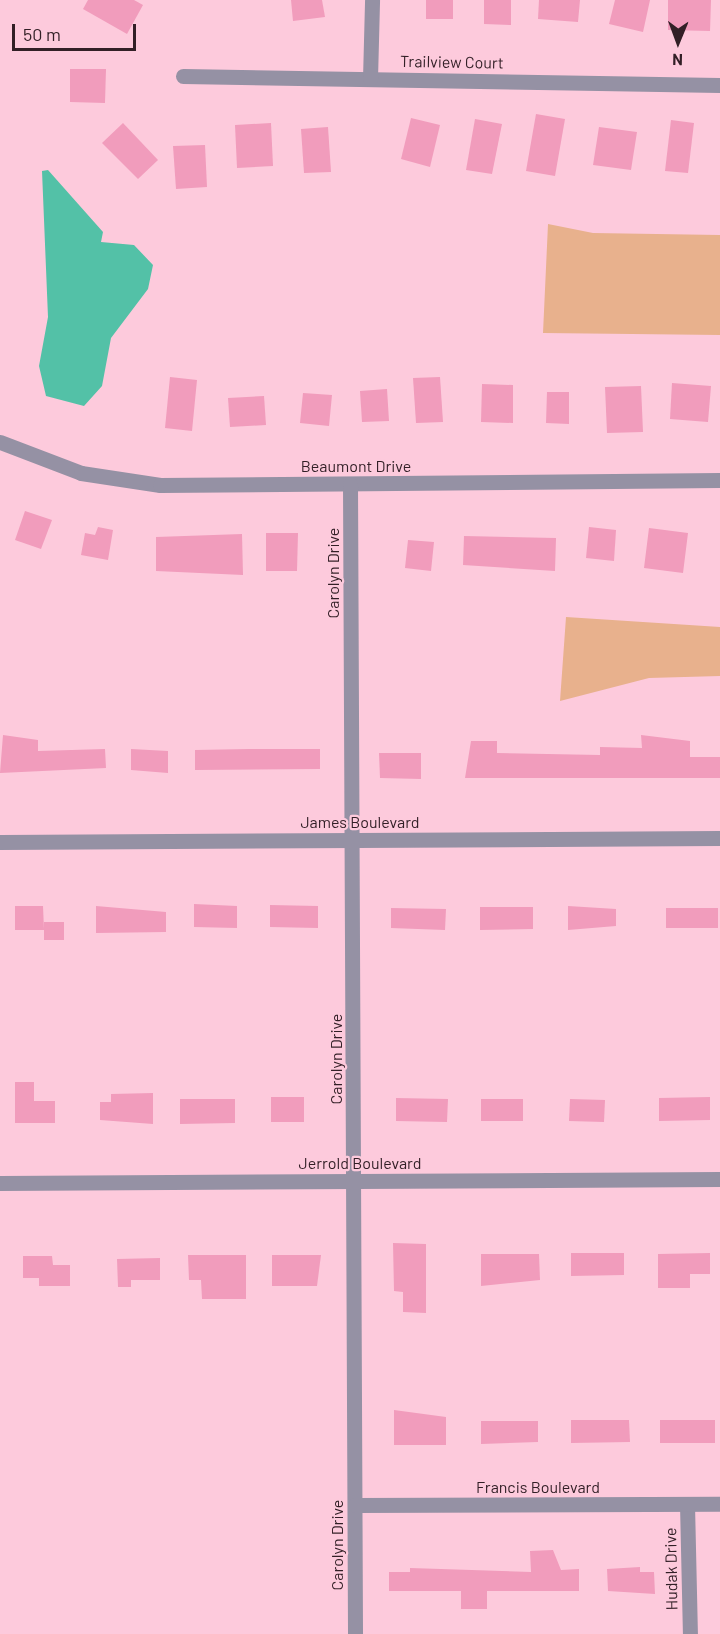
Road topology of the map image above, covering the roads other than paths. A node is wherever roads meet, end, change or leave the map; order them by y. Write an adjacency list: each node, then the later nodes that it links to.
1 (372, 0): 3 (street)
2 (183, 76): 3 (street, Trailview Court)
3 (370, 79): 4 (street, Trailview Court)
4 (720, 85)
5 (0, 442): 7 (street, Beaumont Drive)
6 (720, 480): 7 (street, Beaumont Drive)
7 (350, 484): 9 (street, Carolyn Drive)
8 (720, 838): 9 (street, James Boulevard)
9 (354, 840): 10 (street, James Boulevard); 12 (street, Carolyn Drive)
10 (0, 842)
11 (720, 1179): 12 (street, Jerrold Boulevard)
12 (355, 1181): 13 (street, Jerrold Boulevard); 16 (street, Carolyn Drive)
13 (0, 1183)
14 (687, 1504): 15 (street, Francis Boulevard); 16 (street, Francis Boulevard); 18 (street, Hudak Drive)
15 (720, 1504)
16 (355, 1505): 17 (street, Carolyn Drive)
17 (356, 1634)
18 (690, 1634)

